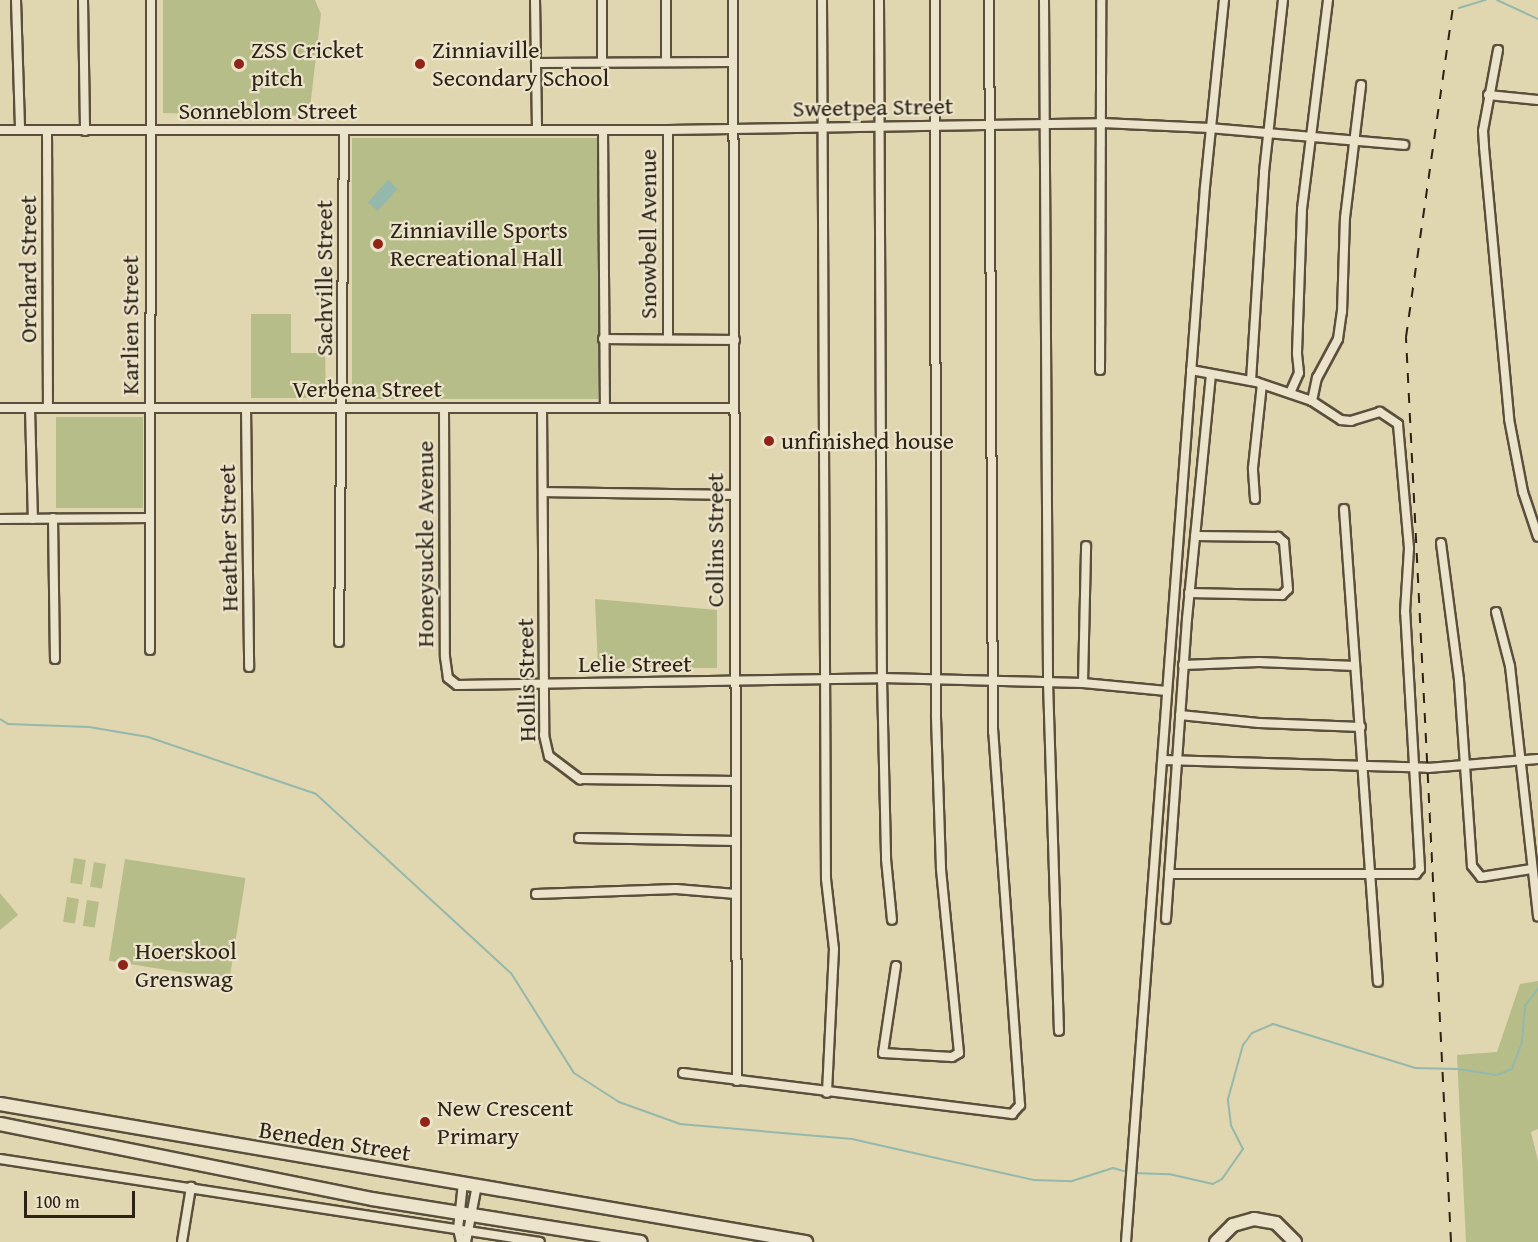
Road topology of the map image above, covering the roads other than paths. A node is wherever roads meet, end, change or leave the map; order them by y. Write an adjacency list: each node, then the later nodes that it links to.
1 (16, 0): 34 (street)
2 (83, 0): 41 (street)
3 (151, 0): 36 (street, Karlien Street)
4 (535, 0): 21 (street)
5 (602, 0): 19 (street)
6 (666, 0): 18 (street)
7 (733, 0): 20 (street, Collins Street)
8 (822, 0): 30 (street)
9 (879, 0): 26 (street)
10 (935, 0): 27 (street)
11 (989, 0): 28 (street)
12 (1044, 0): 29 (street)
13 (1101, 0): 25 (street)
14 (1224, 0): 31 (street)
15 (1283, 0): 42 (street)
16 (1329, 0): 43 (street)
17 (1498, 50): 23 (street)
18 (666, 60): 19 (street); 20 (street)
19 (602, 61): 21 (street)
20 (733, 62): 32 (street, Collins Street)
21 (536, 63): 38 (street)
22 (1361, 85): 44 (street)
23 (1488, 95): 24 (street); 75 (street)
24 (1538, 100)
25 (1102, 123): 29 (street, Sweetpea Street); 31 (street, Sweetpea Street); 49 (street)
26 (880, 125): 27 (street, Sweetpea Street); 30 (street, Sweetpea Street); 87 (street)
27 (937, 125): 28 (street, Sweetpea Street); 89 (street)
28 (990, 125): 29 (street, Sweetpea Street); 93 (street)
29 (1046, 125): 90 (street)
30 (822, 127): 32 (street, Sweetpea Street); 88 (street)
31 (1210, 128): 42 (street, Sweetpea Street); 50 (street)
32 (734, 129): 40 (street, Sweetpea Street); 48 (street, Collins Street)
33 (0, 130): 34 (street, Sonneblom Street)
34 (20, 130): 35 (street, Sonneblom Street)
35 (47, 130): 41 (street, Sonneblom Street); 59 (street, Orchard Street)
36 (150, 130): 37 (street, Sonneblom Street); 41 (street, Sonneblom Street); 63 (street, Karlien Street)
37 (344, 130): 38 (street, Sonneblom Street); 65 (street, Sachville Street)
38 (537, 130): 39 (street, Sweetpea Street)
39 (603, 130): 40 (street, Sweetpea Street); 46 (street)
40 (668, 130): 47 (street, Snowbell Avenue)
41 (85, 131)
42 (1268, 133): 43 (street, Sweetpea Street); 52 (street)
43 (1310, 137): 44 (street, Sweetpea Street); 54 (street)
44 (1353, 140): 45 (street, Sweetpea Street); 55 (street)
45 (1404, 145)
46 (603, 339): 47 (street); 56 (street)
47 (668, 339): 48 (street)
48 (735, 340): 62 (street, Collins Street)
49 (1100, 370)
50 (1191, 370): 51 (street); 95 (street)
51 (1211, 374): 52 (street); 74 (street)
52 (1251, 381): 53 (street)
53 (1262, 384): 54 (street); 68 (street)
54 (1290, 393): 55 (street)
55 (1312, 402): 104 (street)
56 (605, 407): 61 (street, Verbena Street); 62 (street, Verbena Street)
57 (0, 408): 58 (street, Verbena Street)
58 (30, 408): 59 (street, Verbena Street); 73 (street)
59 (48, 408): 63 (street, Verbena Street)
60 (246, 408): 63 (street, Verbena Street); 65 (street, Verbena Street); 85 (street, Heather Street)
61 (542, 408): 64 (street, Verbena Street); 66 (street, Hollis Street)
62 (734, 408): 67 (street, Collins Street)
63 (149, 409): 71 (street, Karlien Street)
64 (444, 409): 65 (street, Verbena Street); 86 (street, Honeysuckle Avenue)
65 (342, 410): 80 (street, Sachville Street)
66 (543, 492): 67 (street); 94 (street, Hollis Street)
67 (734, 495): 91 (street, Collins Street)
68 (1256, 499)
69 (1344, 508): 84 (street)
70 (54, 518): 71 (street); 73 (street); 82 (street)
71 (149, 518): 81 (street, Karlien Street)
72 (0, 519): 73 (street)
73 (33, 519)
74 (1195, 536): 78 (street); 78 (street)
75 (1538, 537)
76 (1441, 543): 102 (street)
77 (1086, 546): 92 (street)
78 (1189, 593): 83 (street)
79 (1496, 612): 101 (street)
80 (339, 642)
81 (150, 650)
82 (55, 659)
83 (1183, 665): 84 (street); 96 (street)
84 (1355, 666): 97 (street)
85 (249, 667)
86 (448, 678): 94 (street, Lelie Street)
87 (882, 678): 88 (street, Lelie Street); 89 (street, Lelie Street); 115 (street)
88 (824, 680): 91 (street, Lelie Street); 121 (street)
89 (938, 680): 93 (street, Lelie Street); 116 (street)
90 (1048, 682): 92 (street, Lelie Street); 93 (street, Lelie Street); 118 (street)
91 (734, 683): 94 (street, Lelie Street); 105 (street, Collins Street)
92 (1083, 683): 95 (street, Lelie Street)
93 (992, 684): 121 (street)
94 (545, 685): 105 (street, Hollis Street)
95 (1167, 691): 99 (street)
96 (1180, 715): 97 (street); 100 (street)
97 (1360, 727): 103 (street)
98 (1538, 759): 101 (street)
99 (1164, 760): 100 (street); 138 (street)
100 (1177, 761): 103 (street); 110 (street)
101 (1519, 761): 102 (street); 108 (street)
102 (1464, 766): 104 (street); 108 (street)
103 (1364, 767): 104 (street); 109 (street)
104 (1417, 768): 109 (street)
105 (735, 781): 107 (street, Collins Street)
106 (579, 838): 107 (street)
107 (736, 841): 112 (street, Collins Street)
108 (1531, 869): 113 (street)
109 (1370, 872): 110 (street); 117 (street)
110 (1169, 874): 114 (street)
111 (536, 894): 112 (street)
112 (736, 894): 120 (street, Collins Street)
113 (1538, 916)
114 (1166, 919)
115 (892, 920)
116 (896, 966)
117 (1378, 982)
118 (1059, 1031)
119 (683, 1073): 120 (street)
120 (737, 1081): 121 (street)
121 (827, 1093)
122 (0, 1104): 125 (main road, Beneden Street)
123 (0, 1124): 128 (main road, Beneden Street)
124 (0, 1159): 127 (street)
125 (463, 1183): 126 (main road, Beneden Street); 128 (street)
126 (477, 1185): 129 (street); 137 (main road, Beneden Street)
127 (191, 1187): 130 (street); 132 (street)
128 (459, 1213): 129 (main road, Beneden Street); 130 (street)
129 (472, 1216): 131 (street); 136 (main road, Beneden Street)
130 (458, 1229): 131 (street); 133 (street)
131 (470, 1231): 134 (street); 135 (street)
132 (182, 1242)
133 (461, 1242)
134 (466, 1242)
135 (540, 1242)
136 (641, 1242)
137 (806, 1242)
138 (1126, 1242)
139 (1216, 1242): 140 (main road)
140 (1295, 1242)

